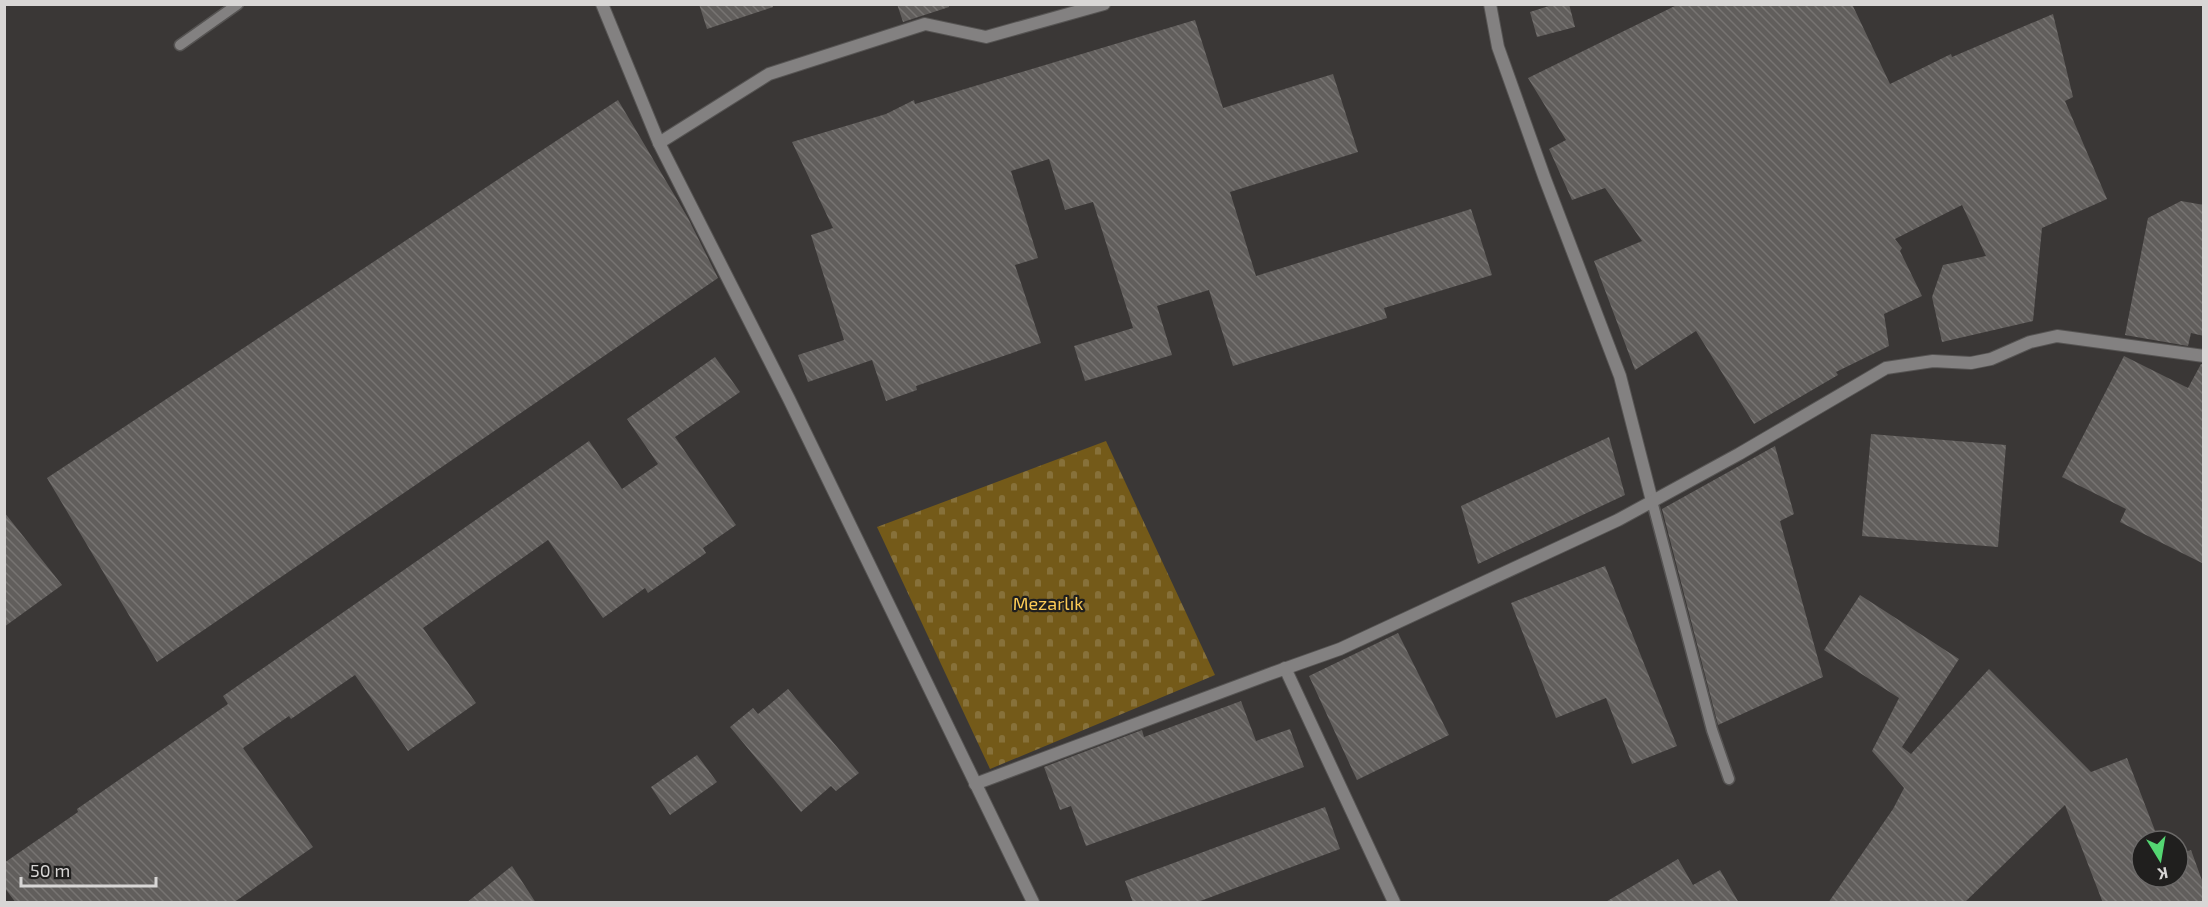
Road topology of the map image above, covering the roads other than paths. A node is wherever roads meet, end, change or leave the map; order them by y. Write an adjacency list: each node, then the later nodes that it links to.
1 (238, 4): 5 (lane)
2 (602, 4): 6 (street)
3 (1104, 4): 6 (street)
4 (1490, 4): 8 (street)
5 (180, 45)
6 (659, 143): 11 (street)
7 (2204, 356): 8 (street)
8 (1652, 501): 9 (street); 10 (lane)
9 (1285, 668): 11 (street); 13 (street)
10 (1729, 779)
11 (975, 784): 12 (street)
12 (1033, 903)
13 (1394, 903)

